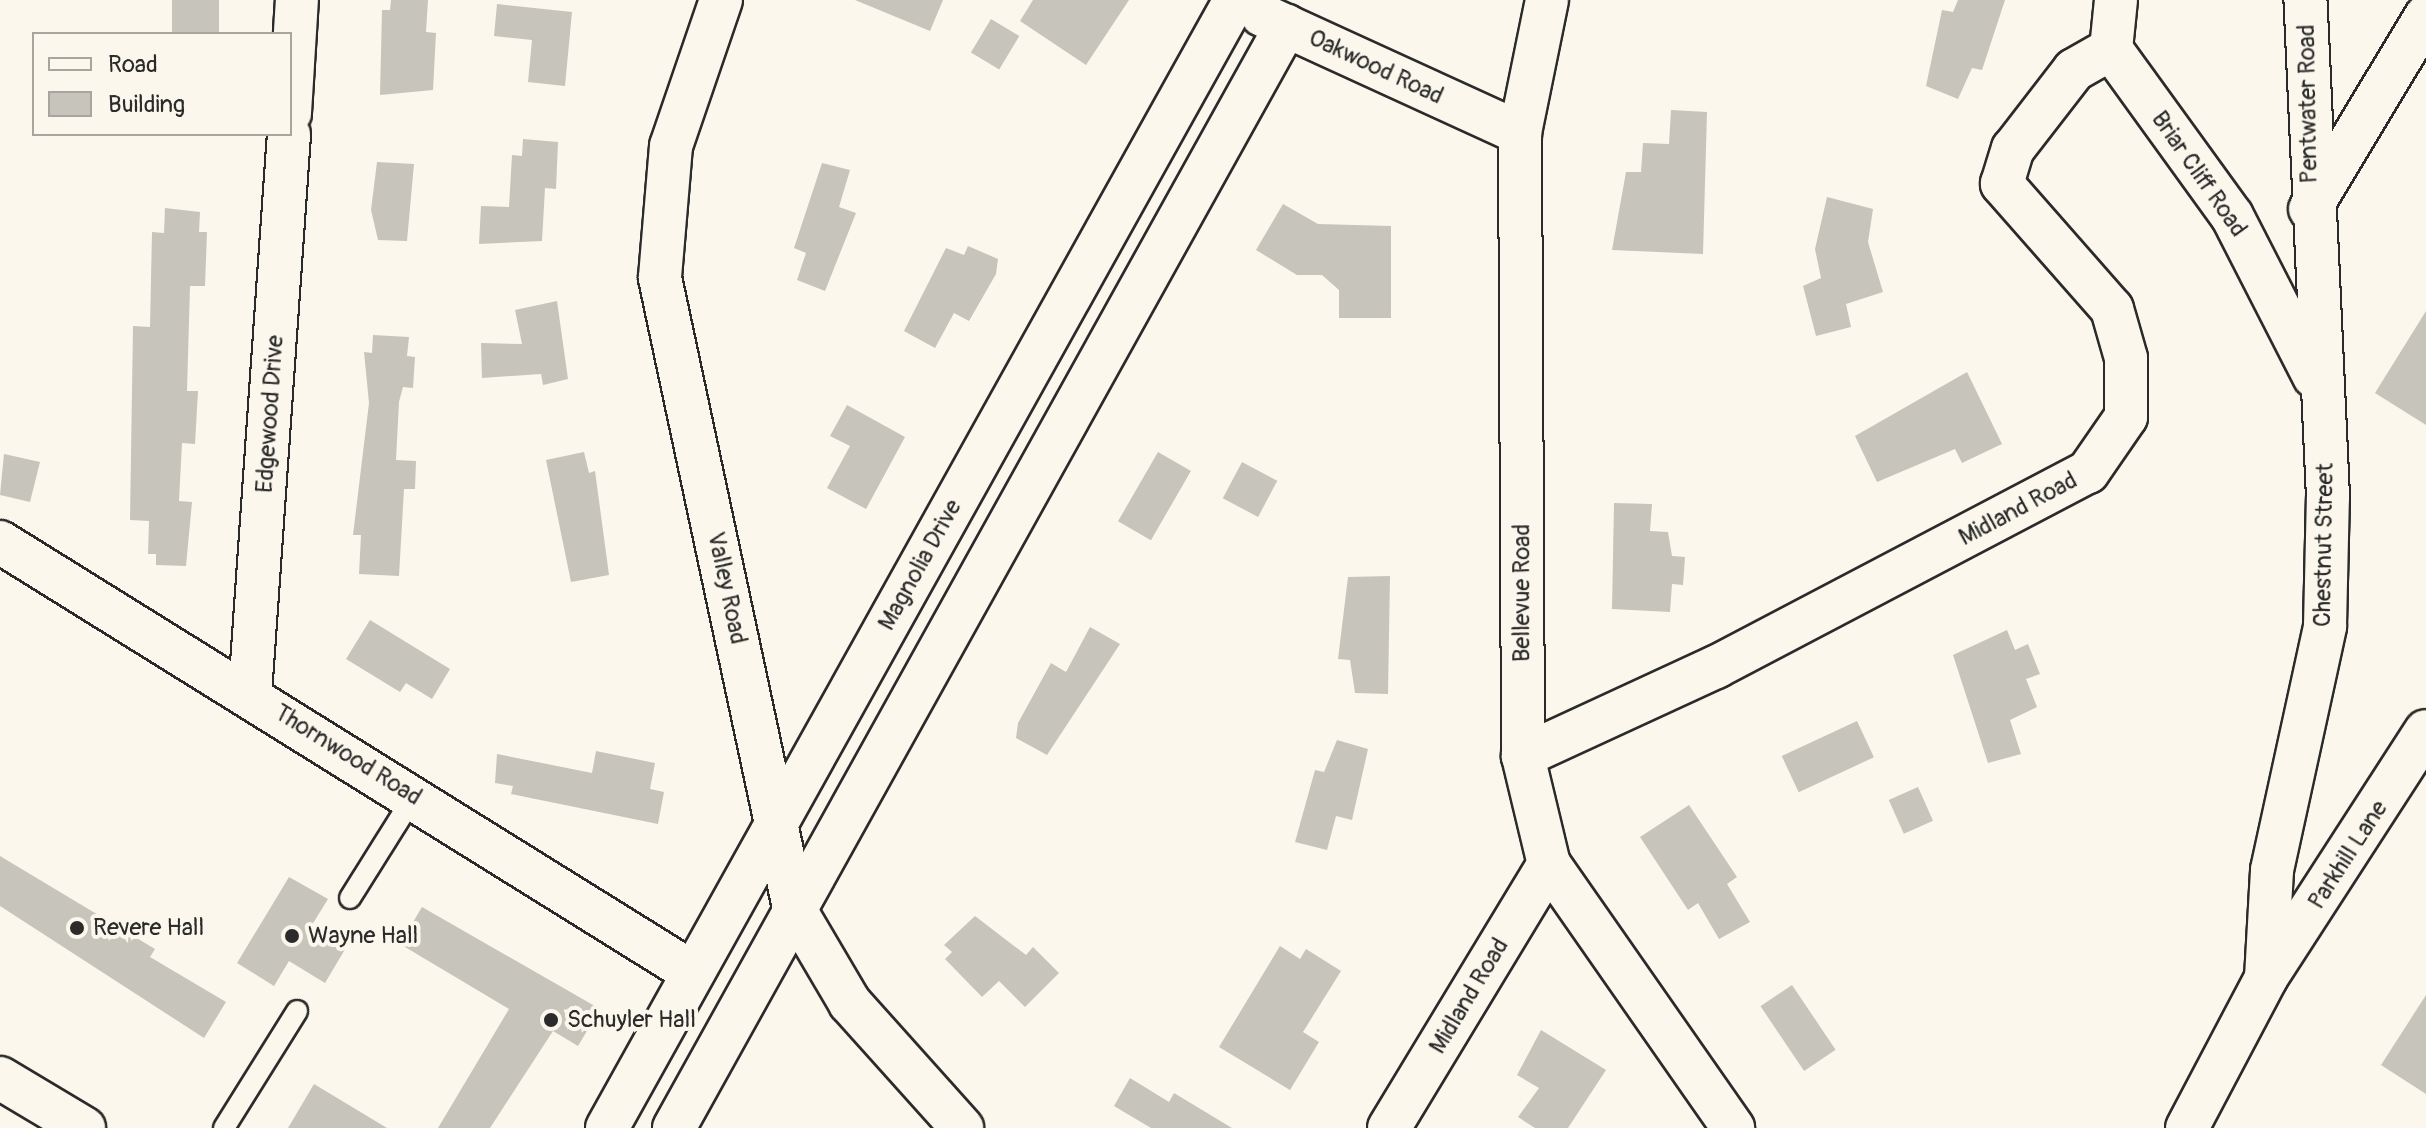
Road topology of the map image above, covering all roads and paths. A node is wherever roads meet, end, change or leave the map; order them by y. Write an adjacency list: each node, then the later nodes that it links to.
1 (297, 0): 10 (street)
2 (721, 0): 20 (street, Valley Road)
3 (1547, 0): 11 (street, Bellevue Road)
4 (2116, 0): 9 (street)
5 (2305, 0): 13 (street, Pentwater Road)
6 (1234, 1): 8 (street, Oakwood Road); 20 (street, Magnolia Drive)
7 (2426, 16): 13 (street)
8 (1286, 26): 11 (street, Oakwood Road); 23 (street)
9 (2111, 49): 14 (street, Briar Cliff Road); 18 (street, Midland Road)
10 (292, 81)
11 (1520, 133): 18 (street, Bellevue Road)
12 (289, 136): 16 (street, Edgewood Drive)
13 (2310, 209): 14 (street, Chestnut Street)
14 (2322, 392): 25 (street, Chestnut Street)
15 (0, 542): 16 (street, Thornwood Road)
16 (250, 693): 19 (street, Thornwood Road)
17 (2426, 731): 25 (street, Parkhill Lane)
18 (1523, 756): 21 (street, Bellevue Road)
19 (414, 796): 22 (lane); 24 (street, Thornwood Road)
20 (777, 820): 23 (street, Valley Road); 24 (street, Magnolia Drive)
21 (1549, 864): 33 (street, Midland Road); 34 (street, Bellevue Road)
22 (350, 898)
23 (794, 908): 31 (street); 32 (street, Valley Road)
24 (693, 973): 30 (street, Magnolia Drive)
25 (2266, 978): 35 (street, Chestnut Street)
26 (297, 1011): 29 (lane)
27 (0, 1078): 28 (street)
28 (65, 1123)
29 (224, 1128)
30 (607, 1128)
31 (674, 1128)
32 (962, 1128)
33 (1389, 1128)
34 (1733, 1128)
35 (2187, 1128)

